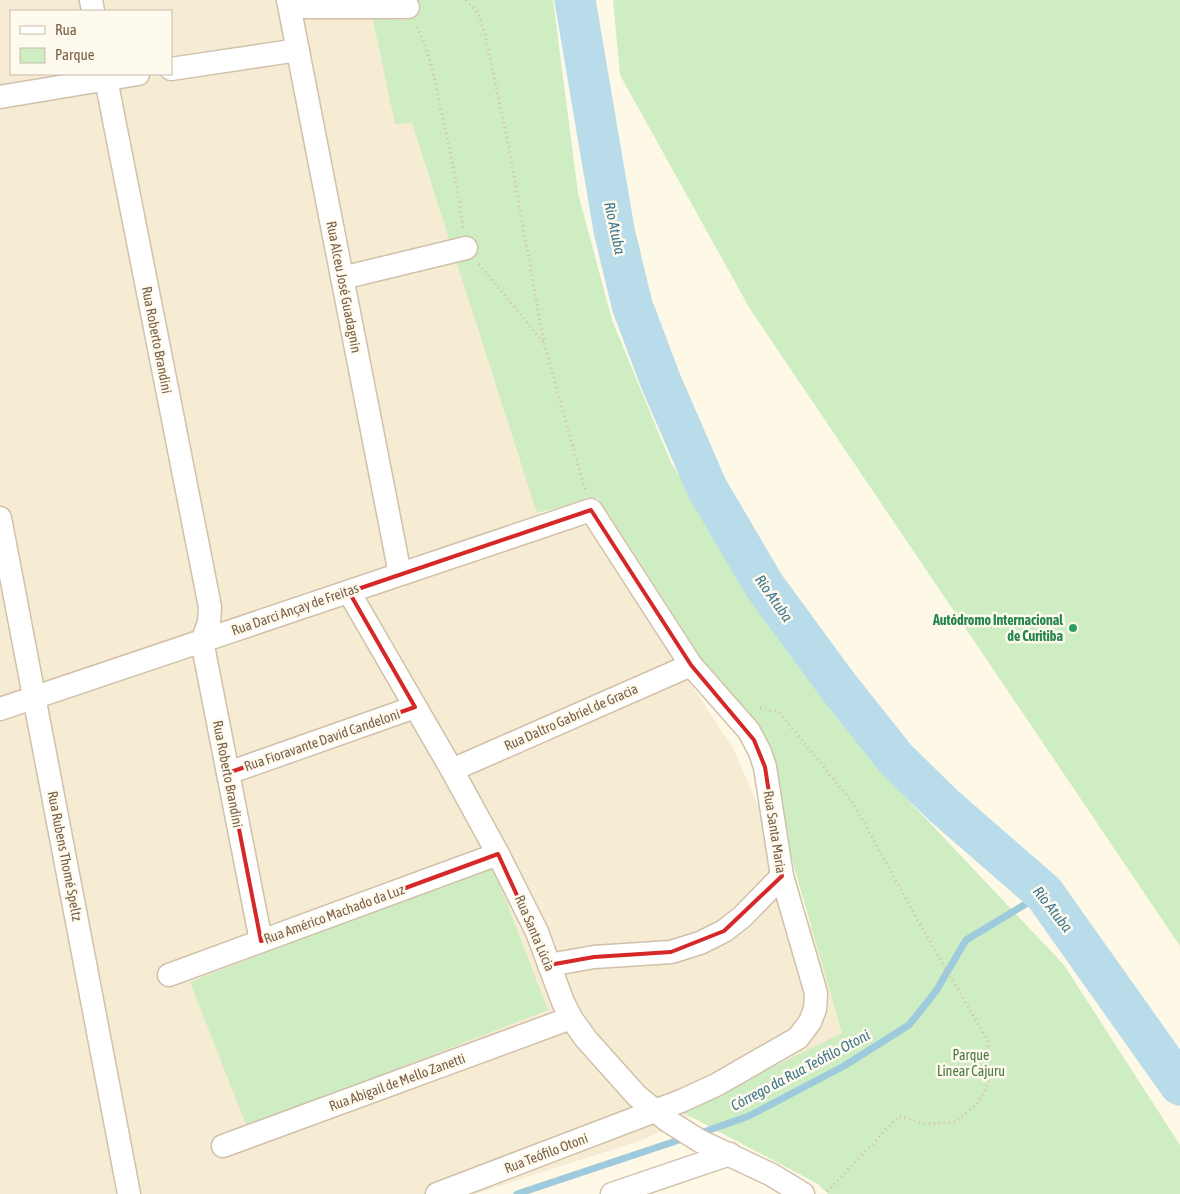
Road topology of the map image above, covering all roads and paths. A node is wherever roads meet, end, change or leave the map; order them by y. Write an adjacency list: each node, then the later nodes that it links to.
1 (466, 0): 11 (path)
2 (289, 4): 3 (street); 4 (street, Rua Alceu José Guadagnin)
3 (408, 7): 9 (path)
4 (298, 50): 5 (street); 10 (street, Rua Alceu José Guadagnin)
5 (172, 69)
6 (122, 75): 7 (street)
7 (106, 76): 8 (street); 16 (street, Rua Roberto Brandini)
8 (0, 97)
9 (466, 248): 10 (street); 11 (path)
10 (342, 278): 14 (street, Rua Alceu José Guadagnin)
11 (544, 343): 12 (path)
12 (591, 510): 14 (street, Rua Darci Ançay de Freitas); 19 (street, Rua Santa Maria)
13 (0, 518): 20 (street, Rua Rubens Thomé Speltz)
14 (400, 574): 15 (street, Rua Darci Ançay de Freitas)
15 (348, 592): 17 (street, Rua Darci Ançay de Freitas); 22 (street, Rua Santa Lúcia)
16 (210, 607): 17 (street); 18 (street, Rua Roberto Brandini)
17 (246, 626): 18 (street, Rua Darci Ançay de Freitas)
18 (202, 641): 20 (street, Rua Darci Ançay de Freitas); 25 (street, Rua Roberto Brandini)
19 (691, 665): 21 (street, Rua Santa Maria); 24 (street, Rua Daltro Gabriel de Gracia)
20 (35, 697): 23 (street, Rua Darci Ançay de Freitas); 36 (street, Rua Rubens Thomé Speltz)
21 (720, 700): 27 (street, Rua Santa Maria); 40 (path)
22 (415, 706): 24 (street, Rua Santa Lúcia); 25 (street, Rua Fioravante David Candeloni)
23 (0, 709)
24 (452, 770): 26 (street, Rua Santa Lúcia)
25 (228, 773): 28 (street, Rua Roberto Brandini)
26 (498, 854): 28 (street, Rua Américo Machado da Luz); 29 (street, Rua Santa Lúcia)
27 (782, 876): 29 (street); 32 (street, Rua Santa Maria)
28 (261, 941): 30 (street, Rua Américo Machado da Luz)
29 (549, 965): 31 (street, Rua Santa Lúcia)
30 (169, 975)
31 (571, 1018): 32 (street, Rua Santa Lúcia); 33 (street, Rua Abigail de Mello Zanetti)
32 (654, 1111): 34 (street, Rua Santa Lúcia); 37 (street, Rua Teófilo Otoni)
33 (223, 1146)
34 (730, 1154): 35 (street); 39 (street, Rua Santa Lúcia)
35 (660, 1186): 38 (street)
36 (129, 1194)
37 (437, 1194)
38 (612, 1194)
39 (804, 1194)
40 (825, 1194)

